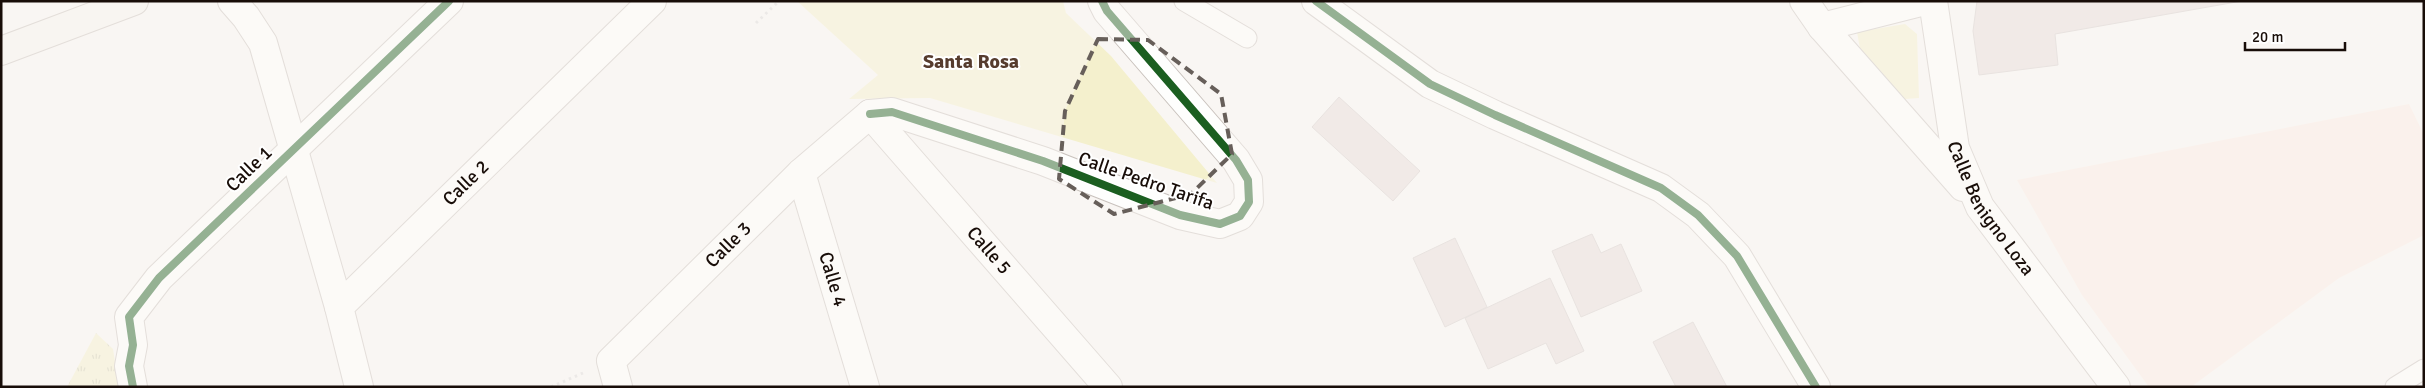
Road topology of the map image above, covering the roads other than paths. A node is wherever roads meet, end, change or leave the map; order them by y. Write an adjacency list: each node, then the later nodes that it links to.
1 (134, 1): 13 (street)
2 (232, 1): 15 (street)
3 (449, 1): 15 (street, Calle 1)
4 (652, 1): 18 (street, Calle 2)
5 (1102, 1): 14 (street, Calle Pedro Tarifa)
6 (1184, 1): 12 (lane)
7 (1804, 1): 11 (street)
8 (1925, 1): 11 (street)
9 (1933, 1): 17 (street, Calle Benigno Loza)
10 (1324, 3): 25 (street)
11 (1822, 27): 17 (street)
12 (1247, 38)
13 (1, 51)
14 (870, 114): 16 (street, Calle 3); 20 (street, Calle 5)
15 (294, 149): 18 (street); 21 (street, Calle 1)
16 (801, 173): 23 (street, Calle 3); 24 (street, Calle 4)
17 (1980, 207): 26 (street, Calle Benigno Loza)
18 (339, 307): 22 (street)
19 (2424, 370): 27 (lane)
20 (1108, 386)
21 (133, 387)
22 (360, 387)
23 (618, 387)
24 (865, 387)
25 (1816, 387)
26 (2116, 387)
27 (2395, 387)

